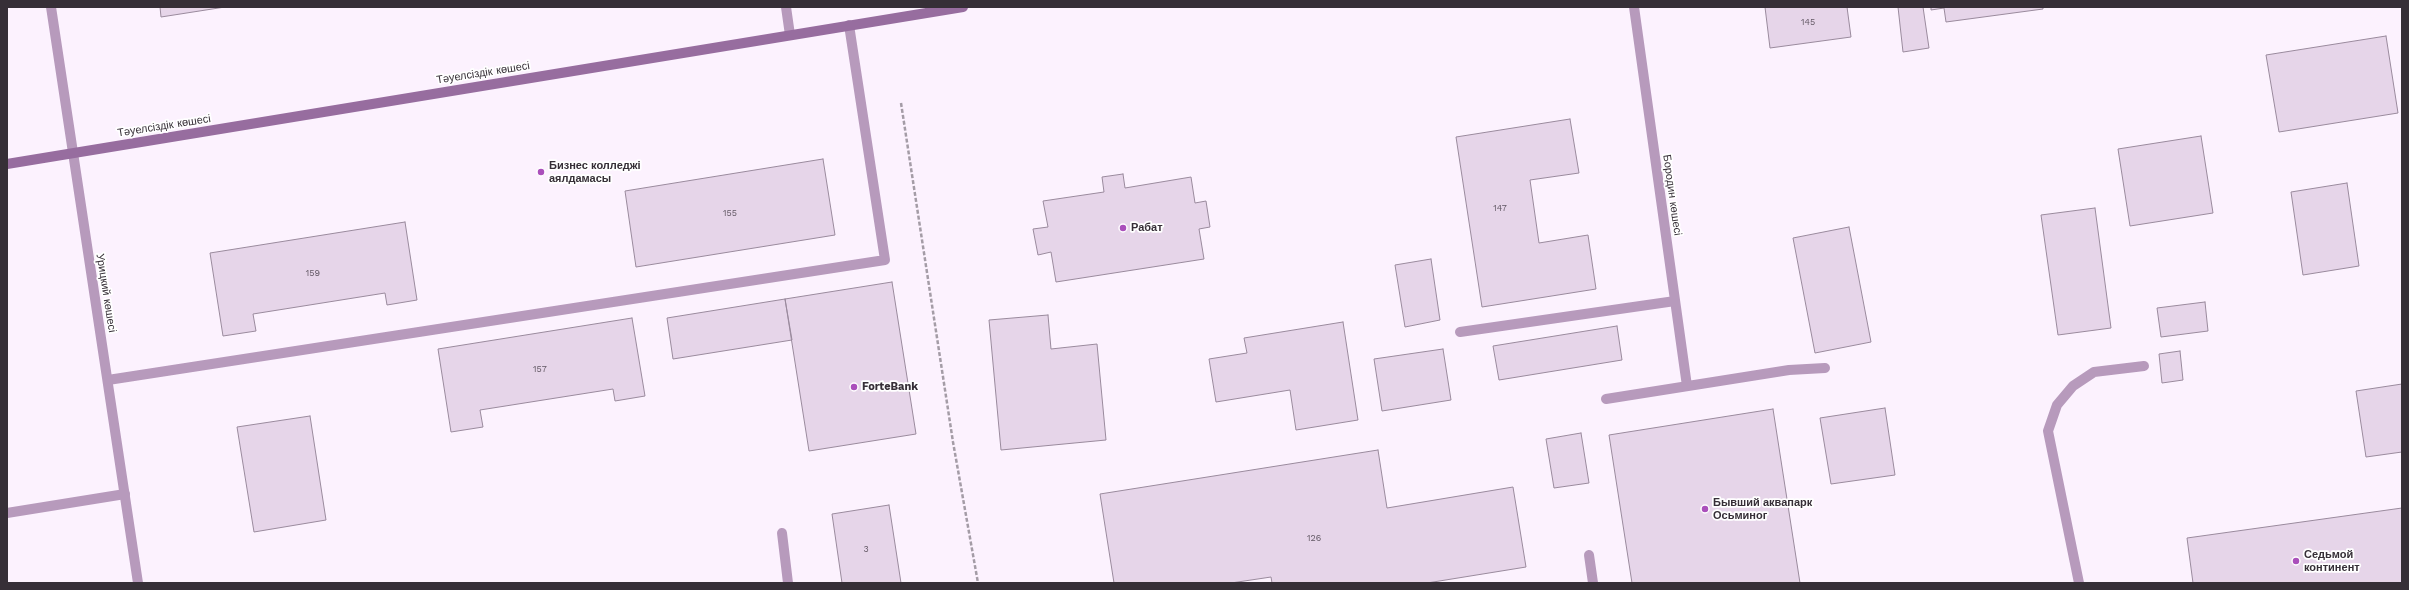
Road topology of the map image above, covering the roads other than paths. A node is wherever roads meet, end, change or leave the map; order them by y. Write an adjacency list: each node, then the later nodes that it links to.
1 (51, 7): 7 (street, Урицкий көшесі)
2 (786, 7): 6 (street)
3 (958, 7): 5 (main road, Тәуелсіздік көшесі)
4 (1634, 7): 9 (street, Бородин көшесі)
5 (849, 25): 6 (main road, Тәуелсіздік көшесі); 13 (street)
6 (790, 35): 7 (main road, Тәуелсіздік көшесі)
7 (73, 153): 8 (main road, Тәуелсіздік көшесі); 13 (street, Урицкий көшесі)
8 (7, 164)
9 (1675, 301): 10 (street); 14 (street, Бородин көшесі)
10 (1460, 332)
11 (2144, 366): 23 (street)
12 (1825, 368): 14 (street)
13 (108, 380): 16 (street, Урицкий көшесі)
14 (1687, 386): 15 (street)
15 (1606, 399)
16 (125, 494): 17 (street); 20 (street, Урицкий көшесі)
17 (7, 513)
18 (782, 533): 21 (street)
19 (1589, 555): 22 (street)
20 (138, 583)
21 (788, 583)
22 (1593, 583)
23 (2079, 583)

